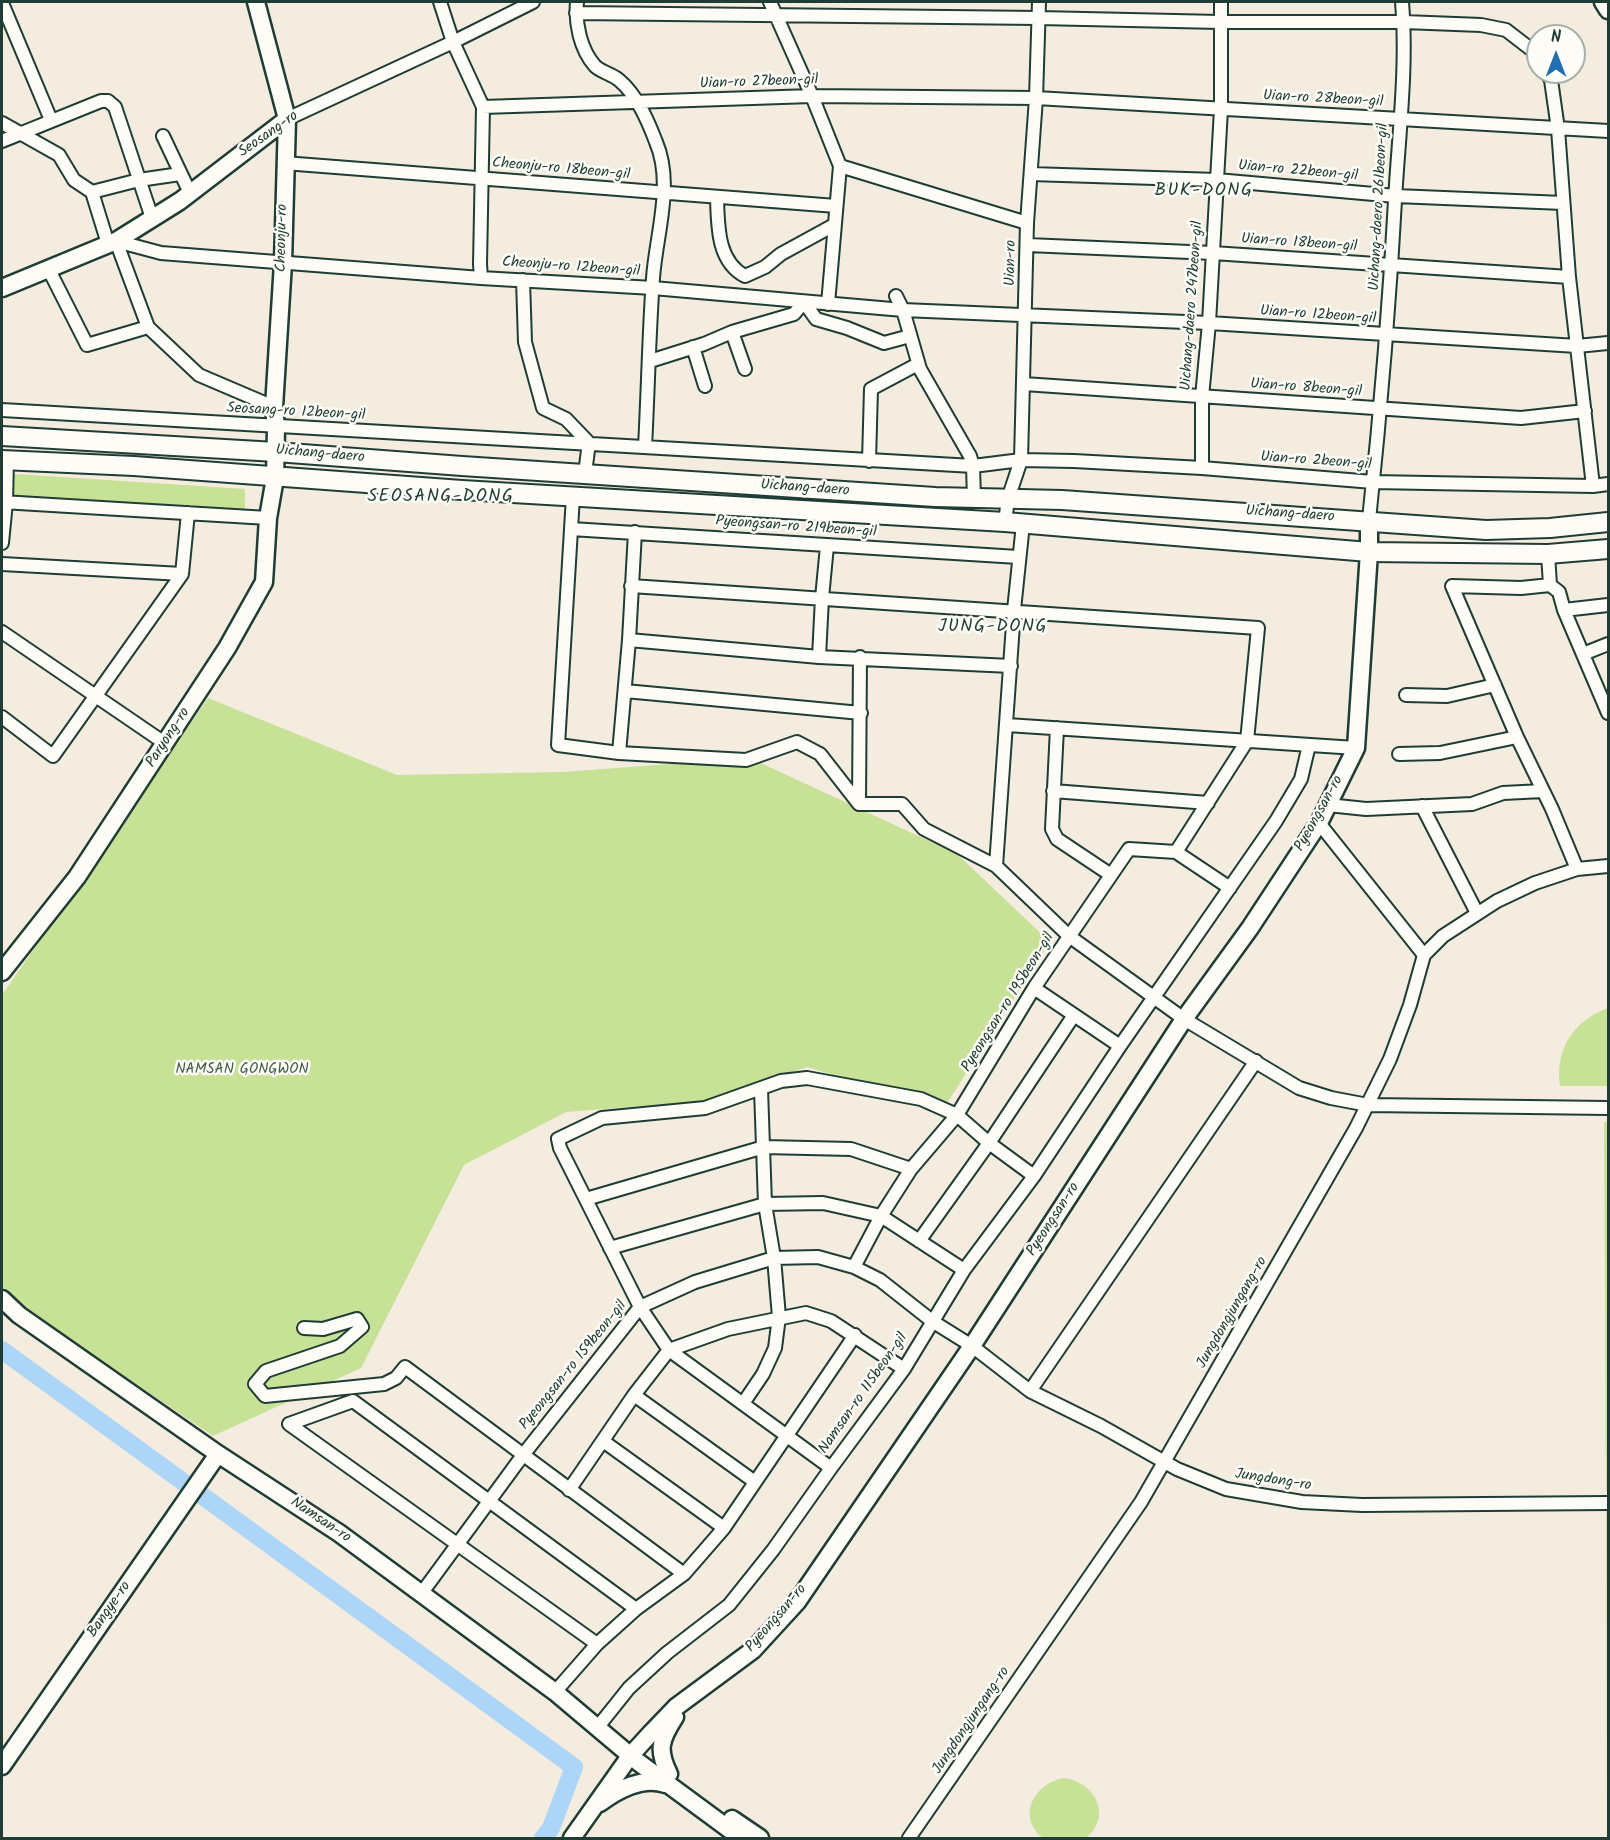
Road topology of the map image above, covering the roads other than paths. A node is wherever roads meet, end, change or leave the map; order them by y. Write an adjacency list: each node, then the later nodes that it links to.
1 (256, 2): 24 (main road, Cheonju-ro)
2 (440, 2): 16 (street)
3 (533, 2): 16 (street, Seosang-ro)
4 (770, 2): 12 (street)
5 (1039, 2): 13 (street, Uian-ro)
6 (1221, 2): 14 (street, Uichang-daero 247beon-gil)
7 (1402, 2): 15 (street, Uichang-daero 261beon-gil)
8 (1603, 2): 11 (main road)
9 (2, 3): 26 (street)
10 (577, 7): 12 (street); 21 (street)
11 (1608, 10)
12 (778, 15): 13 (street); 19 (street)
13 (1039, 18): 14 (street); 20 (street, Uian-ro)
14 (1220, 22): 15 (street); 23 (street, Uichang-daero 247beon-gil)
15 (1404, 22): 17 (street); 25 (street, Uichang-daero 261beon-gil)
16 (453, 42): 22 (street); 24 (street, Seosang-ro)
17 (1526, 45)
18 (1552, 84): 28 (street)
19 (812, 96): 20 (street, Uian-ro 27beon-gil); 21 (street, Uian-ro 27beon-gil); 34 (street)
20 (1036, 98): 23 (street, Uian-ro 28beon-gil); 36 (street, Uian-ro)
21 (638, 103): 22 (street, Uian-ro 27beon-gil); 42 (street)
22 (483, 107): 37 (street)
23 (1221, 109): 25 (street, Uian-ro 28beon-gil); 39 (street, Uichang-daero 247beon-gil)
24 (287, 119): 33 (main road, Cheonju-ro); 41 (main road, Seosang-ro)
25 (1400, 119): 28 (street, Uian-ro 28beon-gil); 43 (street, Uichang-daero 261beon-gil)
26 (51, 120): 30 (street); 38 (street)
27 (2, 123): 30 (street)
28 (1558, 129): 29 (street, Uian-ro 28beon-gil); 45 (street)
29 (1608, 131)
30 (20, 133): 32 (street); 40 (street)
31 (163, 136): 35 (street)
32 (2, 141)
33 (284, 163): 37 (street, Cheonju-ro 18beon-gil); 53 (main road, Cheonju-ro)
34 (840, 166): 46 (street); 48 (street)
35 (180, 174): 38 (street); 41 (street)
36 (1031, 174): 39 (street, Uian-ro 22beon-gil); 48 (street, Uian-ro)
37 (482, 178): 42 (street, Cheonju-ro 18beon-gil); 57 (street)
38 (139, 180): 40 (street); 47 (street)
39 (1217, 180): 43 (street, Uian-ro 22beon-gil); 52 (street, Uichang-daero 247beon-gil)
40 (92, 192): 50 (street)
41 (190, 194): 47 (main road, Seosang-ro)
42 (664, 194): 44 (street, Cheonju-ro 18beon-gil); 60 (street)
43 (1396, 196): 45 (street, Uian-ro 22beon-gil); 54 (street, Uichang-daero 261beon-gil)
44 (717, 198): 46 (street, Cheonju-ro 18beon-gil); 49 (street)
45 (1563, 203): 56 (street)
46 (836, 206): 49 (street)
47 (152, 218): 50 (main road, Seosang-ro)
48 (1027, 223): 51 (street, Uian-ro)
49 (834, 225): 63 (street)
50 (112, 242): 53 (street, Cheonju-ro 12beon-gil); 55 (main road, Seosang-ro); 67 (street)
51 (1028, 245): 52 (street, Uian-ro 18beon-gil); 65 (street, Uian-ro)
52 (1213, 253): 54 (street, Uian-ro 18beon-gil); 66 (street, Uichang-daero 247beon-gil)
53 (283, 263): 57 (street, Cheonju-ro 12beon-gil); 80 (main road, Cheonju-ro)
54 (1392, 266): 56 (street, Uian-ro 18beon-gil); 70 (street, Uichang-daero 261beon-gil)
55 (48, 268): 59 (main road, Seosang-ro); 67 (street)
56 (1569, 277): 72 (street)
57 (481, 278): 58 (street, Cheonju-ro 12beon-gil)
58 (523, 280): 60 (street, Cheonju-ro 12beon-gil); 86 (street)
59 (2, 288)
60 (653, 288): 62 (street, Cheonju-ro 12beon-gil); 74 (street)
61 (896, 297): 64 (street)
62 (804, 302): 63 (street, Cheonju-ro 12beon-gil); 68 (street); 69 (street)
63 (828, 304): 64 (street, Cheonju-ro 12beon-gil)
64 (903, 310): 65 (street, Cheonju-ro 12beon-gil); 69 (street)
65 (1026, 315): 66 (street, Uian-ro 12beon-gil); 77 (street, Uian-ro)
66 (1209, 323): 70 (street, Uian-ro 12beon-gil); 79 (street, Uichang-daero 247beon-gil)
67 (148, 327): 80 (street)
68 (732, 332): 73 (street); 76 (street)
69 (910, 336): 75 (street)
70 (1387, 336): 72 (street, Uian-ro 12beon-gil); 81 (street, Uichang-daero 261beon-gil)
71 (1608, 343): 72 (street, Uian-ro 12beon-gil)
72 (1577, 346): 83 (street)
73 (693, 347): 74 (street); 78 (street)
74 (650, 361): 87 (street)
75 (918, 364): 90 (street); 92 (street)
76 (745, 369)
77 (1024, 384): 79 (street, Uian-ro 8beon-gil); 91 (street, Uian-ro)
78 (705, 386)
79 (1202, 397): 81 (street, Uian-ro 8beon-gil); 93 (street, Uichang-daero 247beon-gil)
80 (274, 407): 84 (main road, Cheonju-ro)
81 (1381, 409): 83 (street, Uian-ro 8beon-gil); 96 (street, Uichang-daero 261beon-gil)
82 (2, 410): 84 (street, Seosang-ro 12beon-gil)
83 (1585, 411): 98 (street)
84 (276, 428): 86 (street, Seosang-ro 12beon-gil); 88 (main road, Cheonju-ro)
85 (2, 436): 88 (main road, Uichang-daero)
86 (589, 443): 87 (street, Seosang-ro 12beon-gil); 94 (street)
87 (645, 447): 90 (street, Seosang-ro 12beon-gil)
88 (276, 452): 94 (main road, Uichang-daero); 95 (main road, Cheonju-ro)
89 (4, 460): 95 (main road, Uichang-daero); 102 (street)
90 (869, 460): 92 (street, Seosang-ro 12beon-gil)
91 (1021, 460): 92 (street, Seosang-ro 12beon-gil); 93 (street, Uian-ro 2beon-gil); 101 (street, Uian-ro)
92 (973, 466): 100 (street)
93 (1202, 468): 96 (street, Uian-ro 2beon-gil)
94 (585, 473): 100 (main road, Uichang-daero)
95 (275, 478): 99 (main road, Uichang-daero); 104 (main road, Paryong-ro)
96 (1373, 482): 98 (street, Uian-ro 2beon-gil); 105 (street, Uichang-daero 261beon-gil)
97 (1608, 484): 98 (street, Uian-ro 2beon-gil)
98 (1593, 486)
99 (573, 496): 107 (main road, Uichang-daero); 108 (street)
100 (974, 499): 101 (main road, Uichang-daero)
101 (1008, 499): 105 (main road, Uichang-daero); 107 (street, Uian-ro)
102 (4, 502): 103 (street); 110 (street)
103 (188, 513): 104 (street); 117 (street)
104 (268, 518): 142 (main road, Paryong-ro)
105 (1369, 520): 106 (main road, Uichang-daero); 113 (main road, Pyeongsan-ro)
106 (1608, 522)
107 (1014, 523): 113 (main road, Uichang-daero); 115 (street, Uian-ro)
108 (571, 529): 109 (street, Pyeongsan-ro 219beon-gil); 145 (street)
109 (635, 532): 111 (street, Pyeongsan-ro 219beon-gil); 119 (street)
110 (2, 543)
111 (827, 546): 115 (street, Pyeongsan-ro 219beon-gil); 120 (street)
112 (1608, 549): 114 (main road, Uichang-daero)
113 (1369, 552): 114 (main road, Uichang-daero); 144 (main road, Pyeongsan-ro)
114 (1548, 554): 118 (street)
115 (1018, 557): 122 (street, Uian-ro)
116 (2, 564): 117 (street)
117 (182, 574): 134 (street)
118 (1550, 585): 123 (street); 131 (street)
119 (631, 586): 120 (street); 125 (street)
120 (822, 598): 122 (street); 128 (street)
121 (1608, 605): 123 (street)
122 (1014, 610): 130 (street, Uian-ro); 141 (street)
123 (1564, 610): 127 (street)
124 (2, 632): 134 (street)
125 (629, 640): 128 (street); 132 (street)
126 (1608, 644): 127 (street)
127 (1583, 654): 135 (street)
128 (819, 657): 129 (street)
129 (860, 657): 130 (street); 136 (street)
130 (1011, 666): 138 (street, Uian-ro)
131 (1495, 685): 133 (street); 140 (street)
132 (625, 692): 136 (street); 145 (street)
133 (1406, 695)
134 (94, 696): 137 (street); 142 (street)
135 (1608, 712)
136 (861, 713): 150 (street)
137 (2, 717)
138 (1007, 725): 139 (street); 155 (street, Uian-ro)
139 (1057, 728): 141 (street); 147 (street)
140 (1517, 737): 146 (street); 148 (street)
141 (1247, 741): 143 (street); 149 (street)
142 (166, 744): 163 (main road, Paryong-ro)
143 (1308, 745): 144 (street); 159 (street, Namsan-ro 115beon-gil)
144 (1356, 748): 151 (main road, Pyeongsan-ro)
145 (619, 753): 150 (street)
146 (1399, 754)
147 (1053, 791): 149 (street); 158 (street)
148 (1543, 791): 152 (street); 157 (street)
149 (1208, 803): 154 (street)
150 (859, 804): 155 (street)
151 (1328, 805): 152 (street); 153 (main road, Pyeongsan-ro)
152 (1422, 806): 160 (street)
153 (1319, 823): 162 (street); 167 (main road, Pyeongsan-ro)
154 (1176, 852): 158 (street, Pyeongsan-ro 195beon-gil); 159 (street)
155 (996, 866): 161 (street)
156 (1608, 866): 157 (street)
157 (1577, 869): 160 (street)
158 (1111, 875): 161 (street, Pyeongsan-ro 195beon-gil)
159 (1230, 888): 165 (street, Namsan-ro 115beon-gil)
160 (1477, 913): 162 (street)
161 (1069, 936): 164 (street, Pyeongsan-ro 195beon-gil); 165 (street)
162 (1424, 955): 171 (street, Jungdongjungang-ro)
163 (2, 972)
164 (1034, 988): 166 (street); 173 (street, Pyeongsan-ro 195beon-gil)
165 (1154, 998): 167 (street); 168 (street, Namsan-ro 115beon-gil)
166 (1074, 1015): 168 (street); 174 (street)
167 (1184, 1019): 169 (street); 192 (main road, Pyeongsan-ro)
168 (1120, 1046): 177 (street, Namsan-ro 115beon-gil)
169 (1256, 1061): 171 (street); 195 (street)
170 (761, 1089): 173 (street); 175 (street); 178 (street)
171 (1368, 1105): 172 (street); 202 (street, Jungdongjungang-ro)
172 (1608, 1108)
173 (957, 1114): 174 (street); 176 (street, Pyeongsan-ro 195beon-gil)
174 (989, 1143): 177 (street); 181 (street)
175 (764, 1147): 176 (street); 178 (street); 179 (street)
176 (911, 1169): 180 (street, Pyeongsan-ro 195beon-gil)
177 (1034, 1176): 185 (street, Namsan-ro 115beon-gil)
178 (586, 1199): 182 (street)
179 (765, 1204): 180 (street); 182 (street); 183 (street)
180 (881, 1216): 181 (street); 184 (street, Pyeongsan-ro 195beon-gil)
181 (919, 1241): 185 (street)
182 (610, 1248): 187 (street)
183 (774, 1258): 184 (street, Pyeongsan-ro 159beon-gil); 187 (street, Pyeongsan-ro 159beon-gil); 188 (street)
184 (854, 1267): 189 (street, Pyeongsan-ro 159beon-gil)
185 (964, 1270): 189 (street, Namsan-ro 115beon-gil)
186 (2, 1299): 200 (main road, Namsan-ro)
187 (640, 1307): 193 (street); 201 (street, Pyeongsan-ro 159beon-gil)
188 (779, 1317): 191 (street); 193 (street); 197 (street)
189 (932, 1321): 192 (street, Pyeongsan-ro 159beon-gil); 194 (street, Namsan-ro 115beon-gil)
190 (304, 1328): 201 (street)
191 (855, 1335): 194 (street); 198 (street)
192 (972, 1346): 195 (street, Jungdong-ro); 215 (main road, Pyeongsan-ro)
193 (669, 1350): 196 (street); 197 (street)
194 (904, 1369): 203 (street, Namsan-ro 115beon-gil)
195 (1030, 1391): 202 (street, Jungdong-ro)
196 (634, 1395): 199 (street); 204 (street)
197 (744, 1402): 198 (street)
198 (787, 1435): 203 (street); 204 (street)
199 (603, 1442): 205 (street); 208 (street)
200 (218, 1454): 211 (main road, Namsan-ro); 218 (main road, Bangye-ro)
201 (523, 1455): 205 (street); 206 (street, Pyeongsan-ro 159beon-gil)
202 (1163, 1462): 207 (street, Jungdong-ro); 224 (street, Jungdongjungang-ro)
203 (831, 1468): 216 (street, Namsan-ro 115beon-gil)
204 (755, 1482): 208 (street)
205 (569, 1490): 210 (street)
206 (489, 1500): 209 (street, Pyeongsan-ro 159beon-gil); 209 (street); 212 (street)
207 (1608, 1503)
208 (724, 1528): 210 (street)
209 (456, 1545): 211 (street, Pyeongsan-ro 159beon-gil); 213 (street)
210 (684, 1574): 212 (street)
211 (422, 1594): 214 (main road, Namsan-ro)
212 (636, 1609): 213 (street)
213 (597, 1644): 214 (street)
214 (555, 1692): 216 (main road, Namsan-ro)
215 (687, 1699): 217 (main road, Pyeongsan-ro); 219 (main road)
216 (597, 1728): 217 (main road, Namsan-ro)
217 (630, 1755): 219 (main road, Namsan-ro); 220 (main road, Pyeongsan-ro)
218 (2, 1766)
219 (668, 1780): 220 (main road); 222 (main road); 223 (main road)
220 (592, 1809): 221 (main road, Pyeongsan-ro)
221 (572, 1839)
222 (741, 1839)
223 (760, 1839)
224 (909, 1839)

